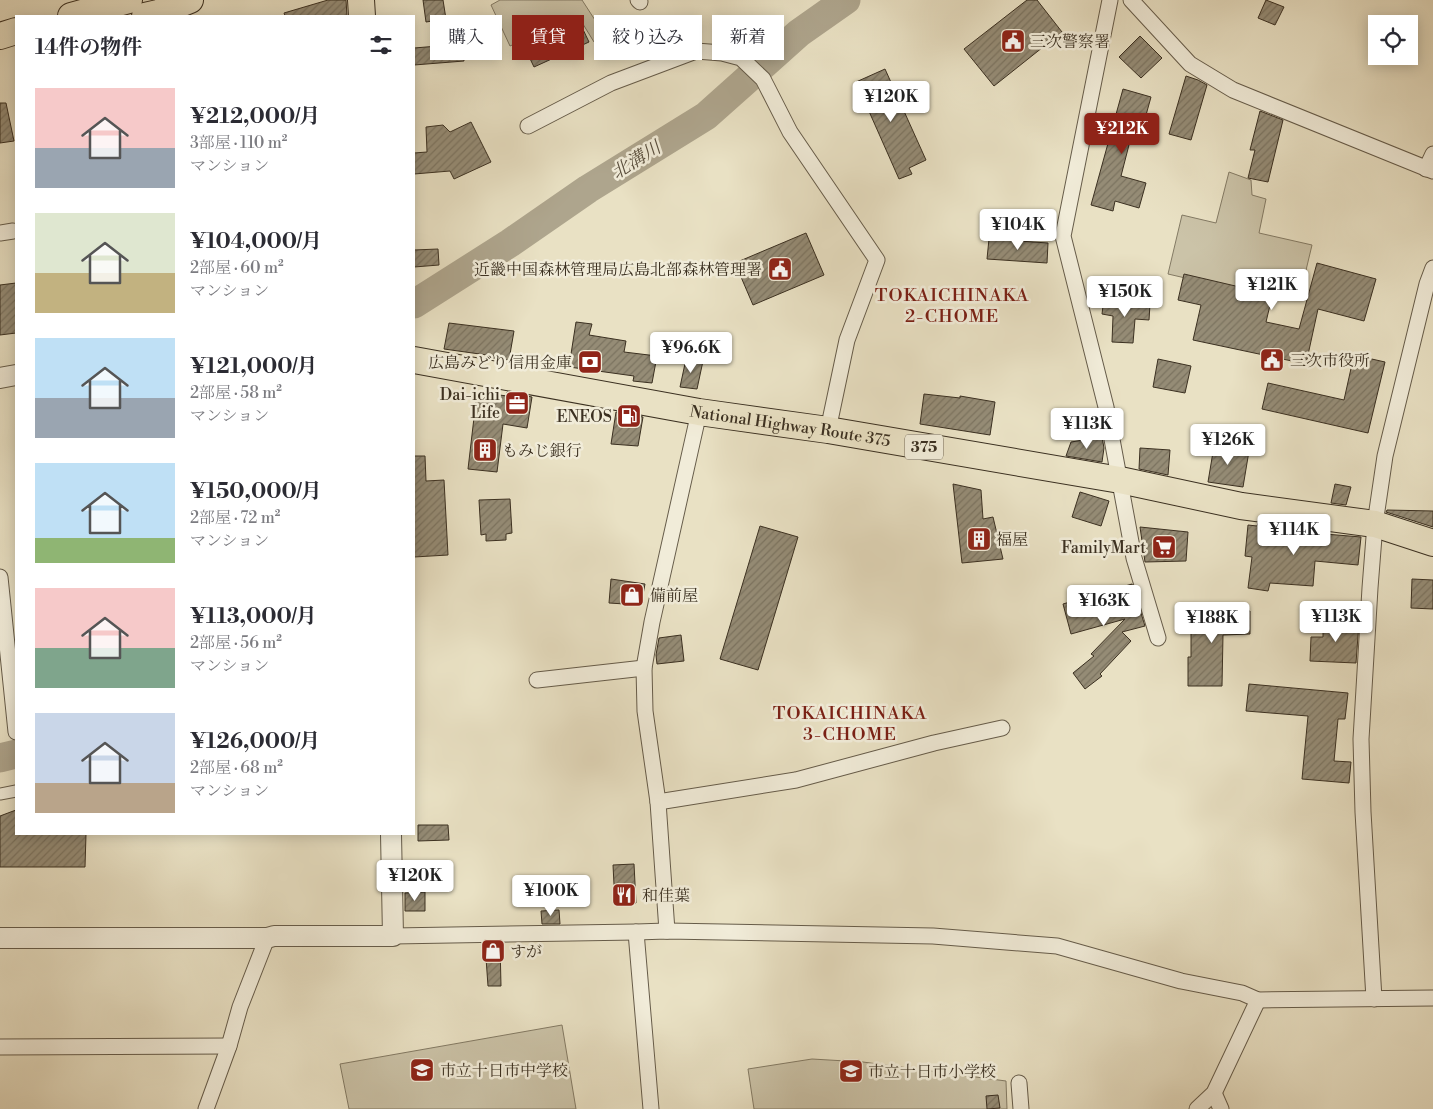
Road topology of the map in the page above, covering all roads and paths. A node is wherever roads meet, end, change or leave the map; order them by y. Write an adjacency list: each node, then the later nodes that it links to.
1 (129, 0): 6 (highway)
2 (190, 0): 7 (highway)
3 (361, 0): 8 (highway)
4 (1110, 0): 22 (street)
5 (1131, 0): 15 (street)
6 (75, 15)
7 (149, 15)
8 (362, 15)
9 (15, 31): 10 (highway)
10 (0, 36)
11 (15, 50): 12 (highway)
12 (0, 54)
13 (528, 126): 21 (street)
14 (1433, 154): 15 (street)
15 (1429, 170)
16 (1433, 268): 23 (street)
17 (415, 360): 20 (highway, National Highway Route 375 / 375)
18 (15, 374): 19 (street)
19 (0, 378)
20 (699, 412): 21 (highway, National Highway Route 375 / 375); 27 (street)
21 (828, 430): 22 (highway, National Highway Route 375 / 375)
22 (1120, 480): 23 (highway, National Highway Route 375 / 375); 26 (street)
23 (1374, 524): 24 (highway, National Highway Route 375 / 375); 41 (street)
24 (1433, 543)
25 (4, 586): 29 (street)
26 (1158, 638)
27 (644, 668): 28 (street); 33 (street)
28 (537, 680)
29 (15, 720)
30 (1002, 728): 33 (street)
31 (15, 791): 32 (street)
32 (0, 794)
33 (658, 802): 35 (street)
34 (391, 835): 37 (street)
35 (667, 931): 36 (street); 42 (street)
36 (636, 932): 37 (street); 48 (street)
37 (393, 936): 39 (street)
38 (0, 938): 39 (street)
39 (267, 938): 43 (street)
40 (1433, 998): 41 (street)
41 (1374, 999): 42 (street)
42 (1258, 1000): 46 (street)
43 (229, 1046): 44 (street); 47 (street)
44 (0, 1047)
45 (1019, 1083): 49 (street)
46 (1214, 1093): 50 (street); 51 (street)
47 (206, 1109)
48 (651, 1109)
49 (1021, 1109)
50 (1197, 1109)
51 (1222, 1109)

